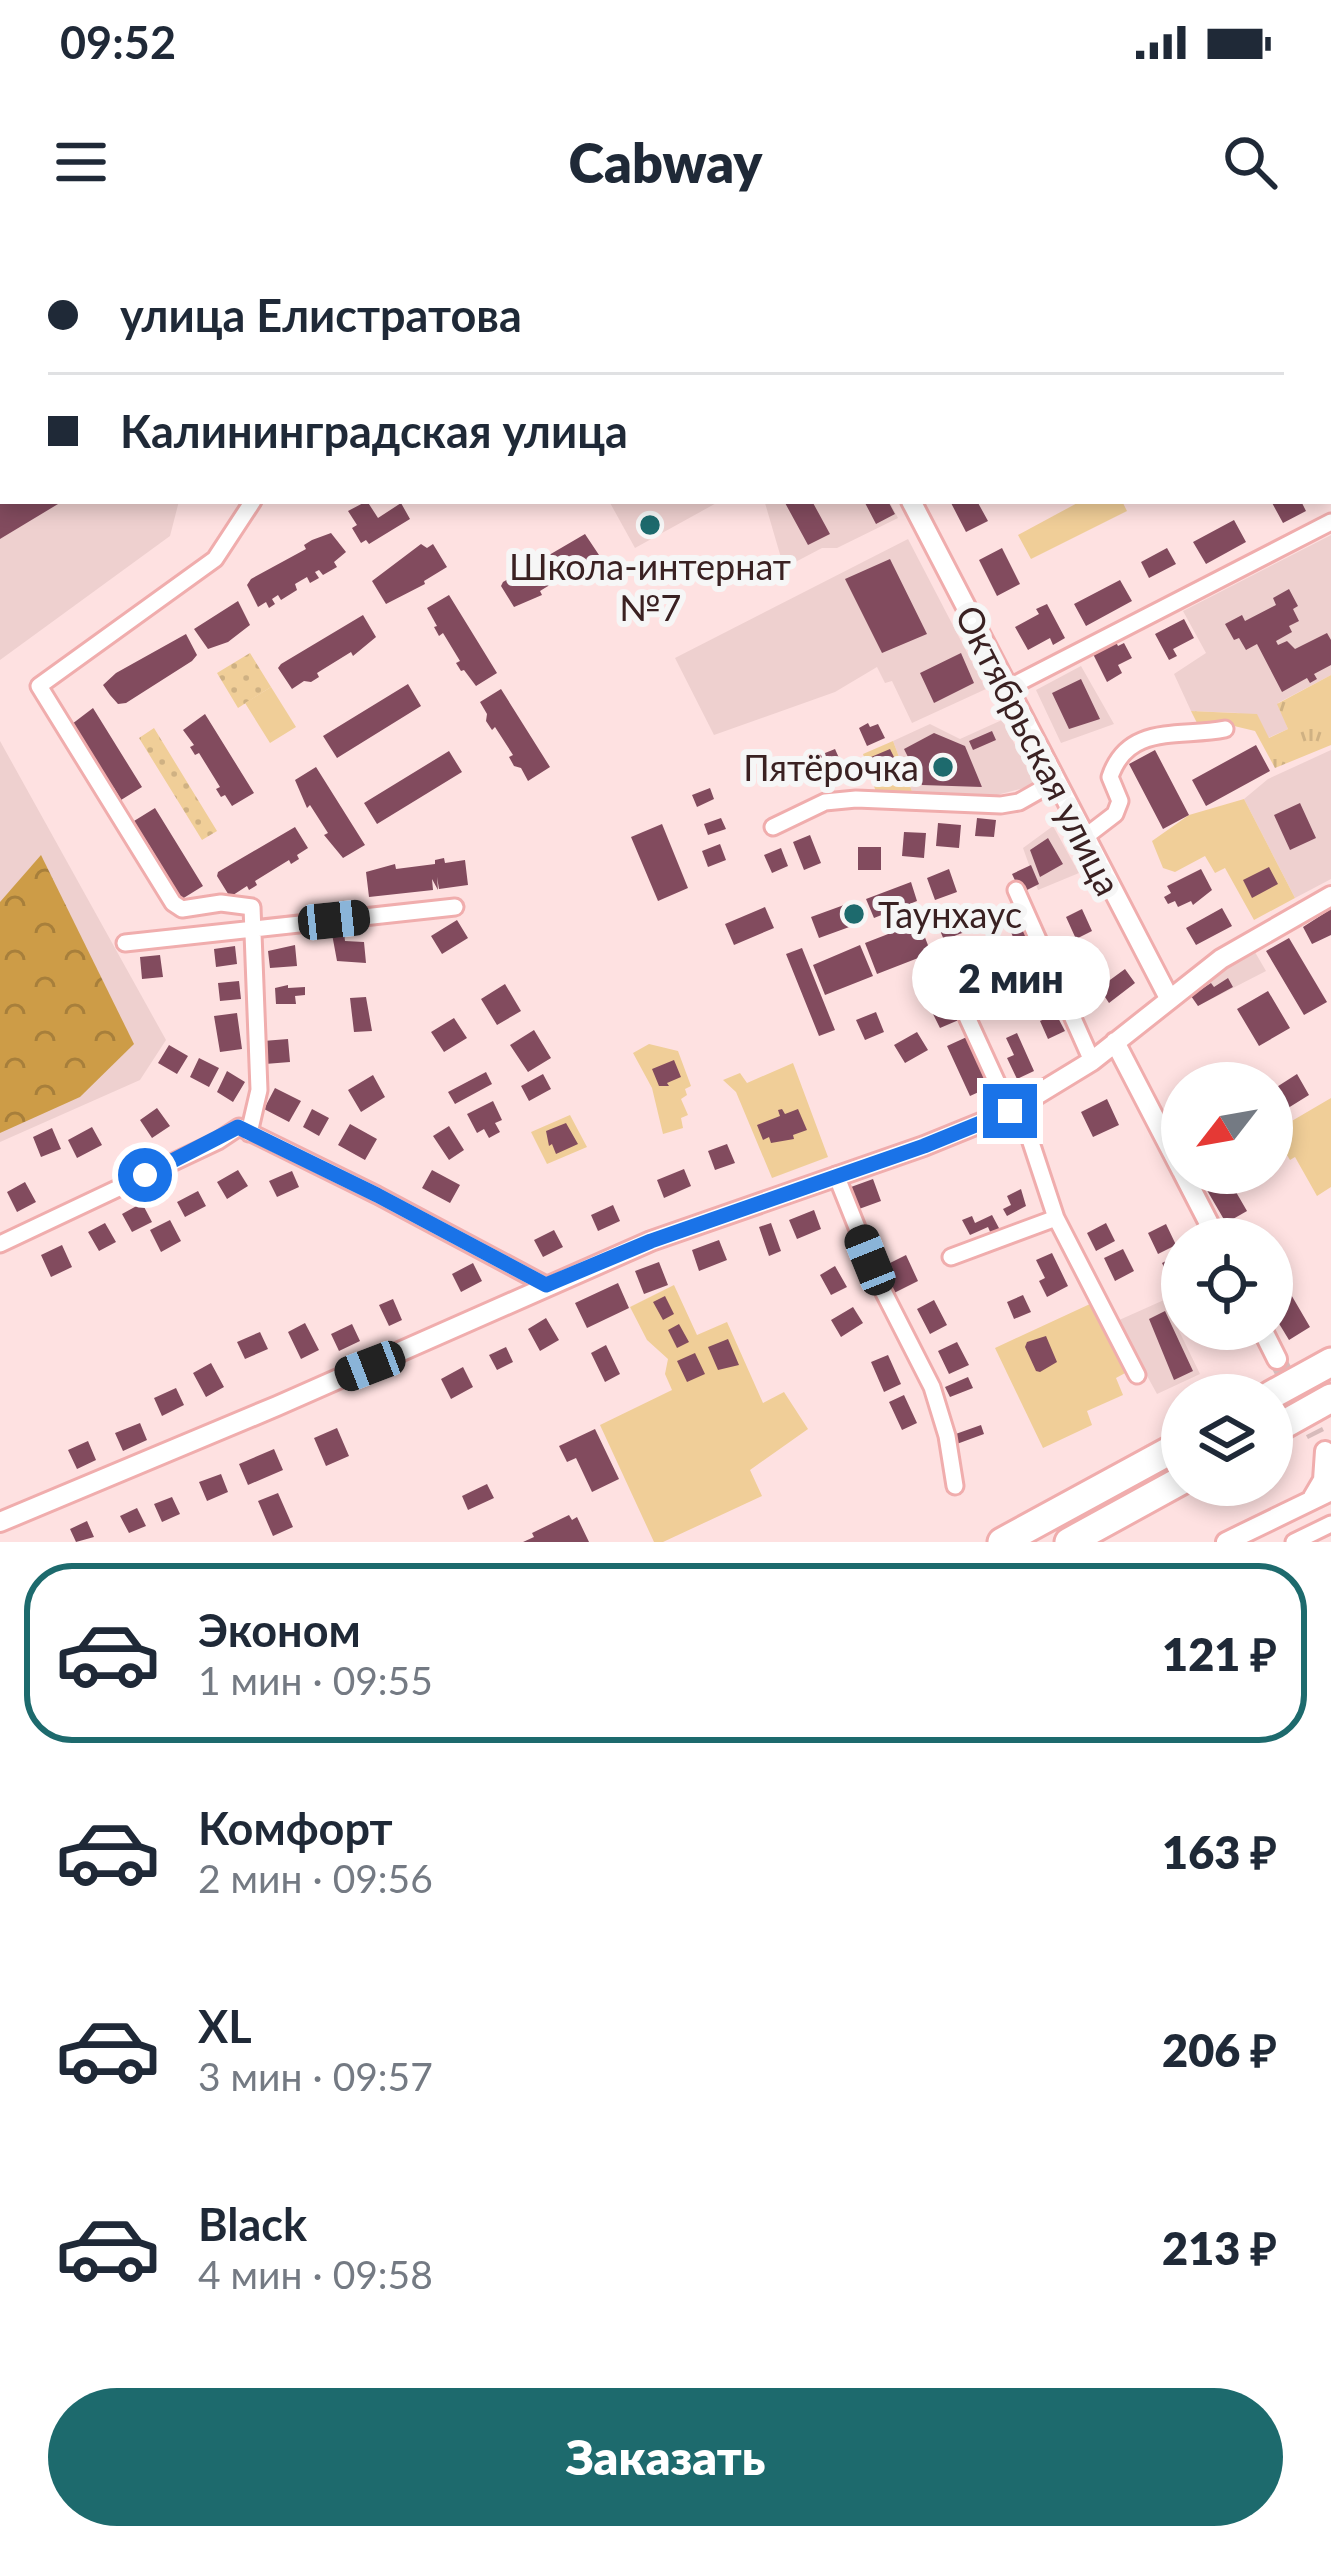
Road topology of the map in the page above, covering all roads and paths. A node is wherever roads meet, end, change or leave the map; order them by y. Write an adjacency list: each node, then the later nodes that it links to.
1 (251, 504): 12 (street)
2 (913, 504): 4 (street, Октябрьская улица)
3 (1331, 522): 4 (street)
4 (1008, 688): 6 (street, Октябрьская улица)
5 (1225, 729): 8 (street)
6 (1056, 781): 7 (street); 8 (street, Октябрьская улица)
7 (773, 827)
8 (1085, 837): 15 (street, Октябрьская улица)
9 (1016, 890): 17 (street)
10 (1331, 896): 15 (street)
11 (455, 908): 12 (street)
12 (254, 929): 13 (street); 22 (street)
13 (125, 943)
14 (946, 970): 20 (street)
15 (1169, 998): 16 (street)
16 (1115, 1042): 17 (street); 18 (street)
17 (1092, 1061): 19 (street)
18 (1131, 1072): 19 (street); 21 (street)
19 (1074, 1074): 20 (street)
20 (1014, 1108): 23 (street); 24 (street)
21 (1161, 1131)
22 (249, 1133): 25 (street); 27 (street)
23 (836, 1175): 27 (street); 37 (street)
24 (1055, 1218): 26 (street); 31 (street)
25 (0, 1244)
26 (951, 1257)
27 (546, 1285): 41 (street)
28 (1272, 1350): 29 (street)
29 (1276, 1359)
30 (1331, 1362): 32 (highway)
31 (1137, 1375)
32 (1293, 1383)
33 (1331, 1399): 34 (highway)
34 (1293, 1420)
35 (1326, 1452): 40 (street)
36 (1161, 1455): 43 (highway)
37 (955, 1486)
38 (1331, 1491): 40 (street)
39 (1161, 1492): 44 (highway)
40 (1308, 1502): 45 (street)
41 (0, 1522)
42 (1331, 1524): 46 (street)
43 (1002, 1542)
44 (1069, 1542)
45 (1226, 1542)
46 (1294, 1542)

